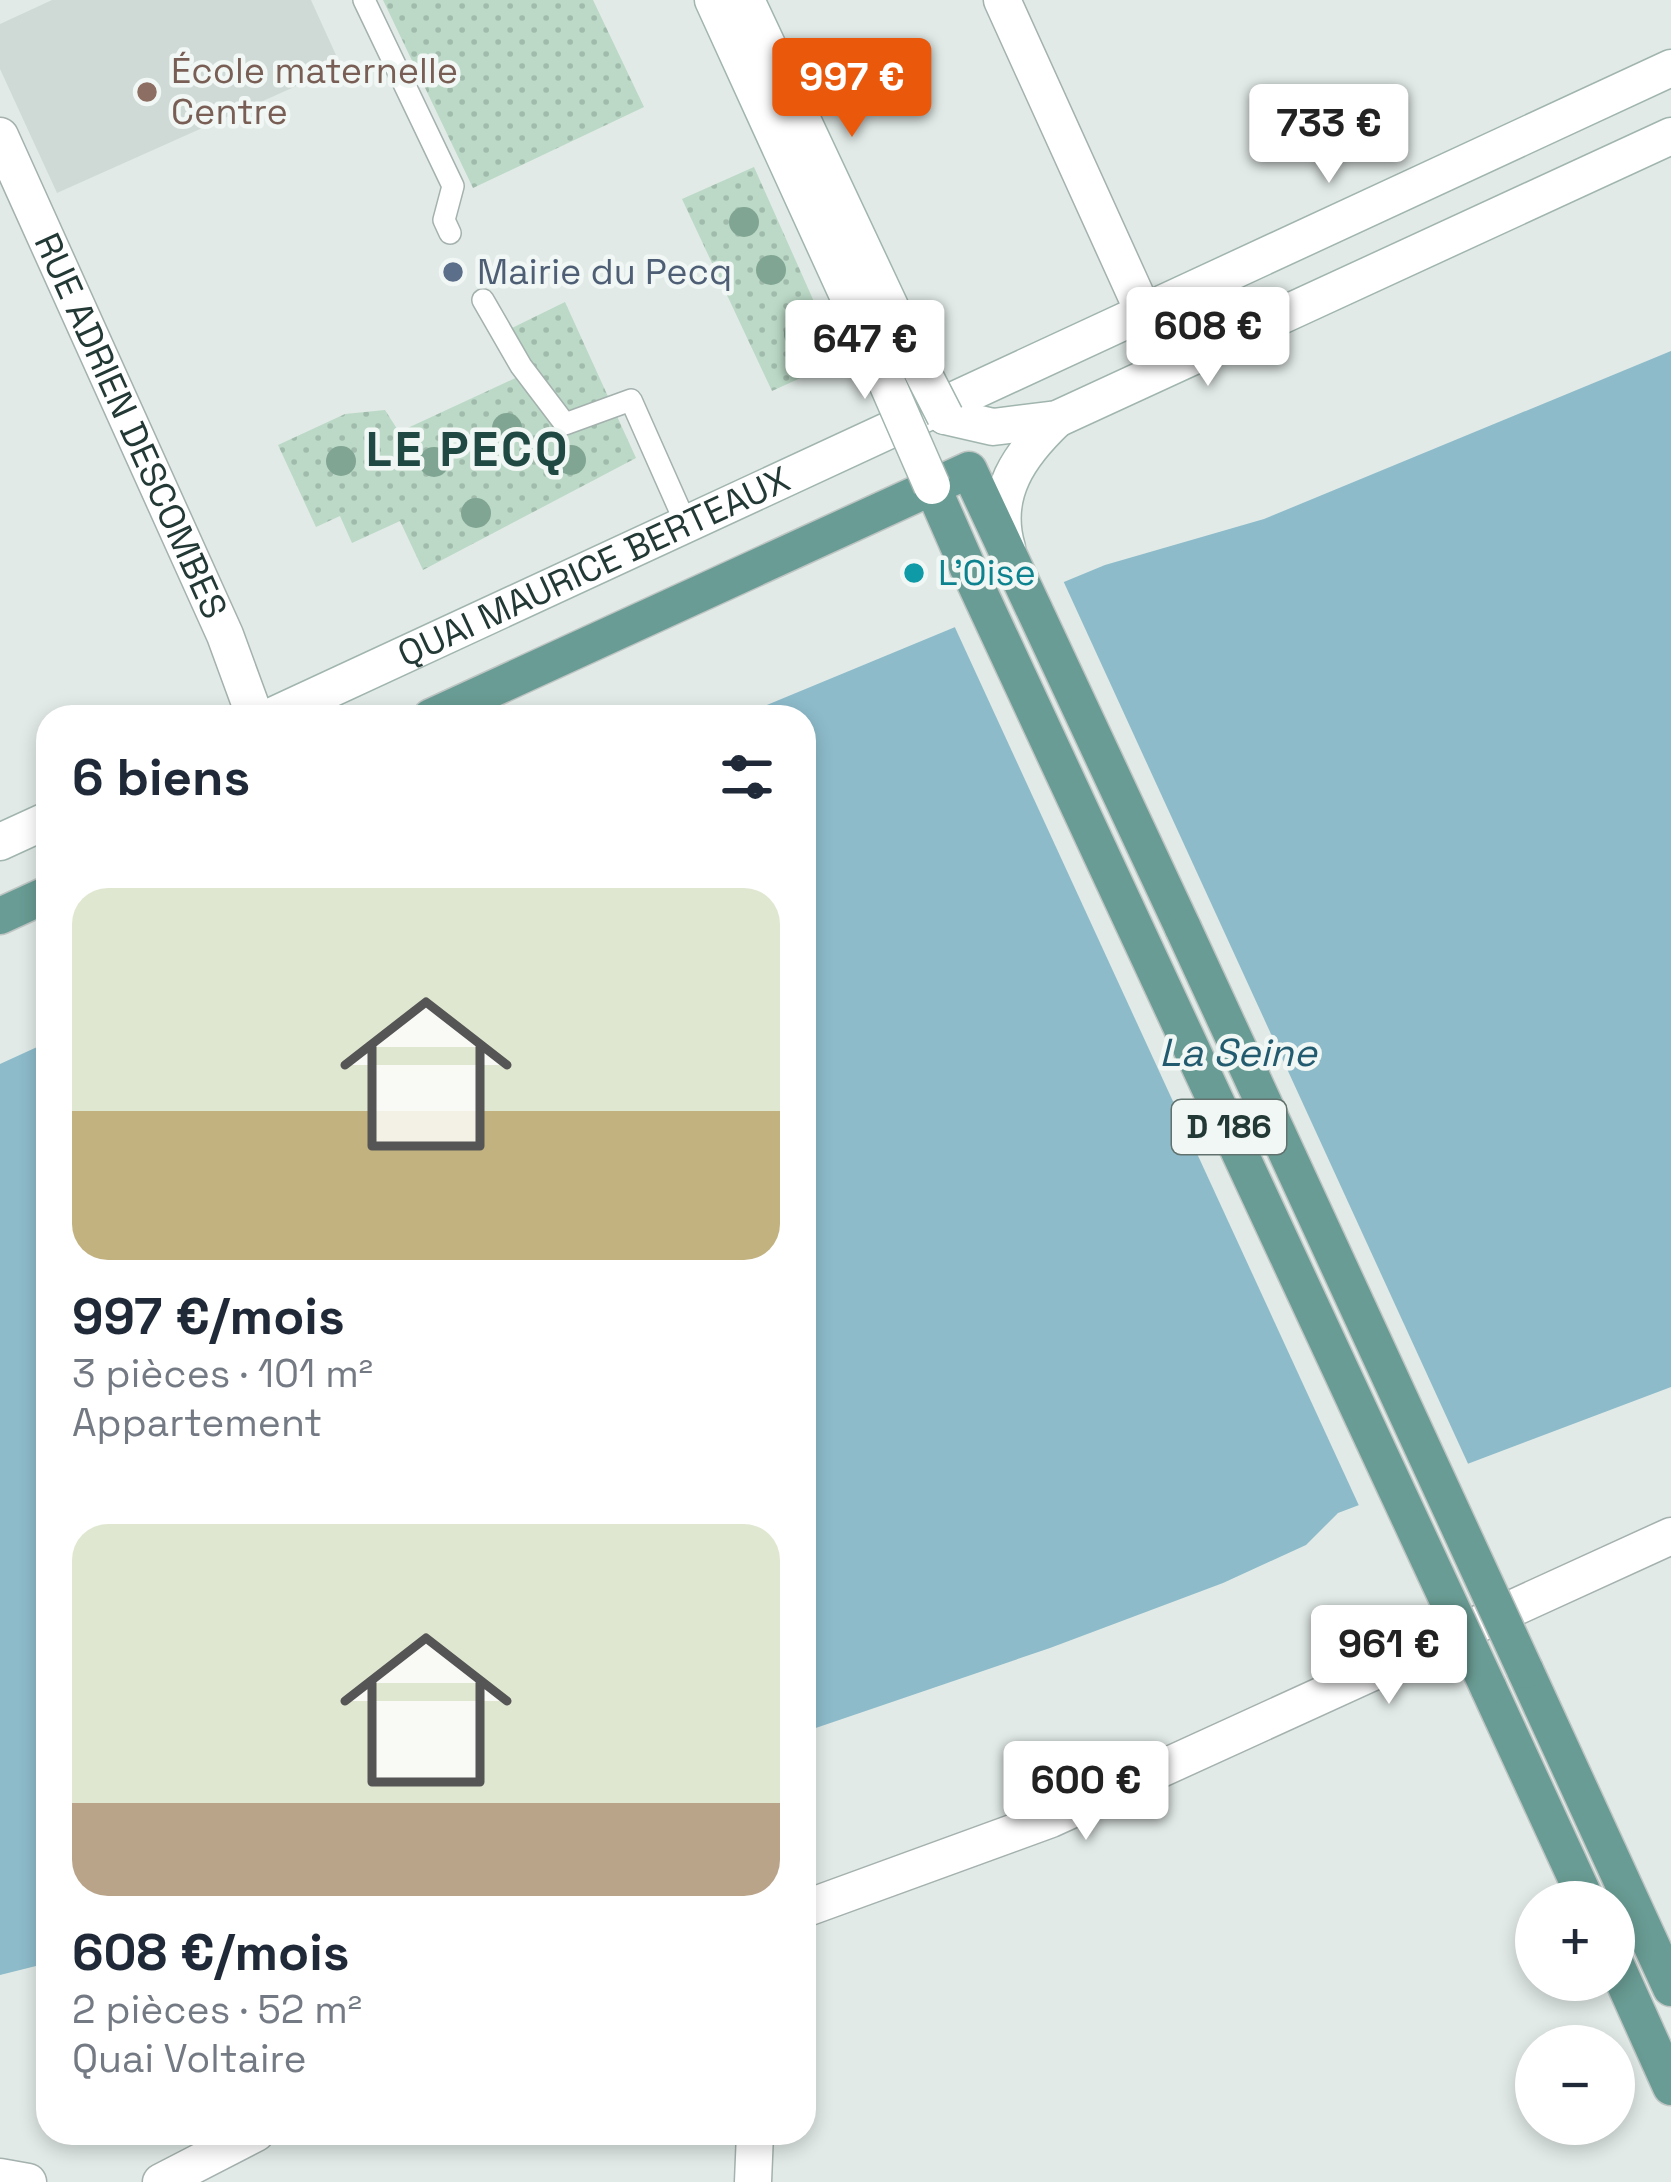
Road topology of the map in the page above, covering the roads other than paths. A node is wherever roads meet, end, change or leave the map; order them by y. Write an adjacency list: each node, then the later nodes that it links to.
1 (364, 0): 8 (lane)
2 (713, 0): 11 (main road)
3 (746, 0): 11 (main road)
4 (1002, 0): 10 (main road)
5 (1671, 68): 10 (main road, QUAI MAURICE BERTEAUX)
6 (0, 136): 18 (main road, RUE ADRIEN DESCOMBES)
7 (1671, 136): 13 (main road)
8 (450, 233)
9 (483, 300): 16 (lane)
10 (1143, 311): 12 (main road, QUAI MAURICE BERTEAUX)
11 (885, 337): 12 (main road, D 186, bridge); 15 (main road, D 186, bridge)
12 (932, 416): 13 (main road); 14 (main road, D 186); 16 (main road, QUAI MAURICE BERTEAUX)
13 (1057, 419): 17 (main road)
14 (969, 470): 15 (main road); 17 (main road, D 186)
15 (932, 486): 20 (main road); 26 (main road, D 186, bridge)
16 (686, 524): 19 (main road, QUAI MAURICE BERTEAUX)
17 (1007, 552): 28 (main road, D 186, bridge)
18 (251, 705)
19 (296, 705)
20 (457, 705)
21 (36, 826): 22 (main road)
22 (0, 842)
23 (36, 900): 24 (main road)
24 (0, 916)
25 (1671, 1536): 27 (main road)
26 (1577, 1881)
27 (816, 1906)
28 (1671, 1988)
29 (1633, 2001): 30 (main road)
30 (1670, 2081)
31 (233, 2145): 35 (main road)
32 (755, 2145): 36 (main road)
33 (0, 2177): 34 (main road)
34 (28, 2182)
35 (161, 2182)
36 (753, 2182)

